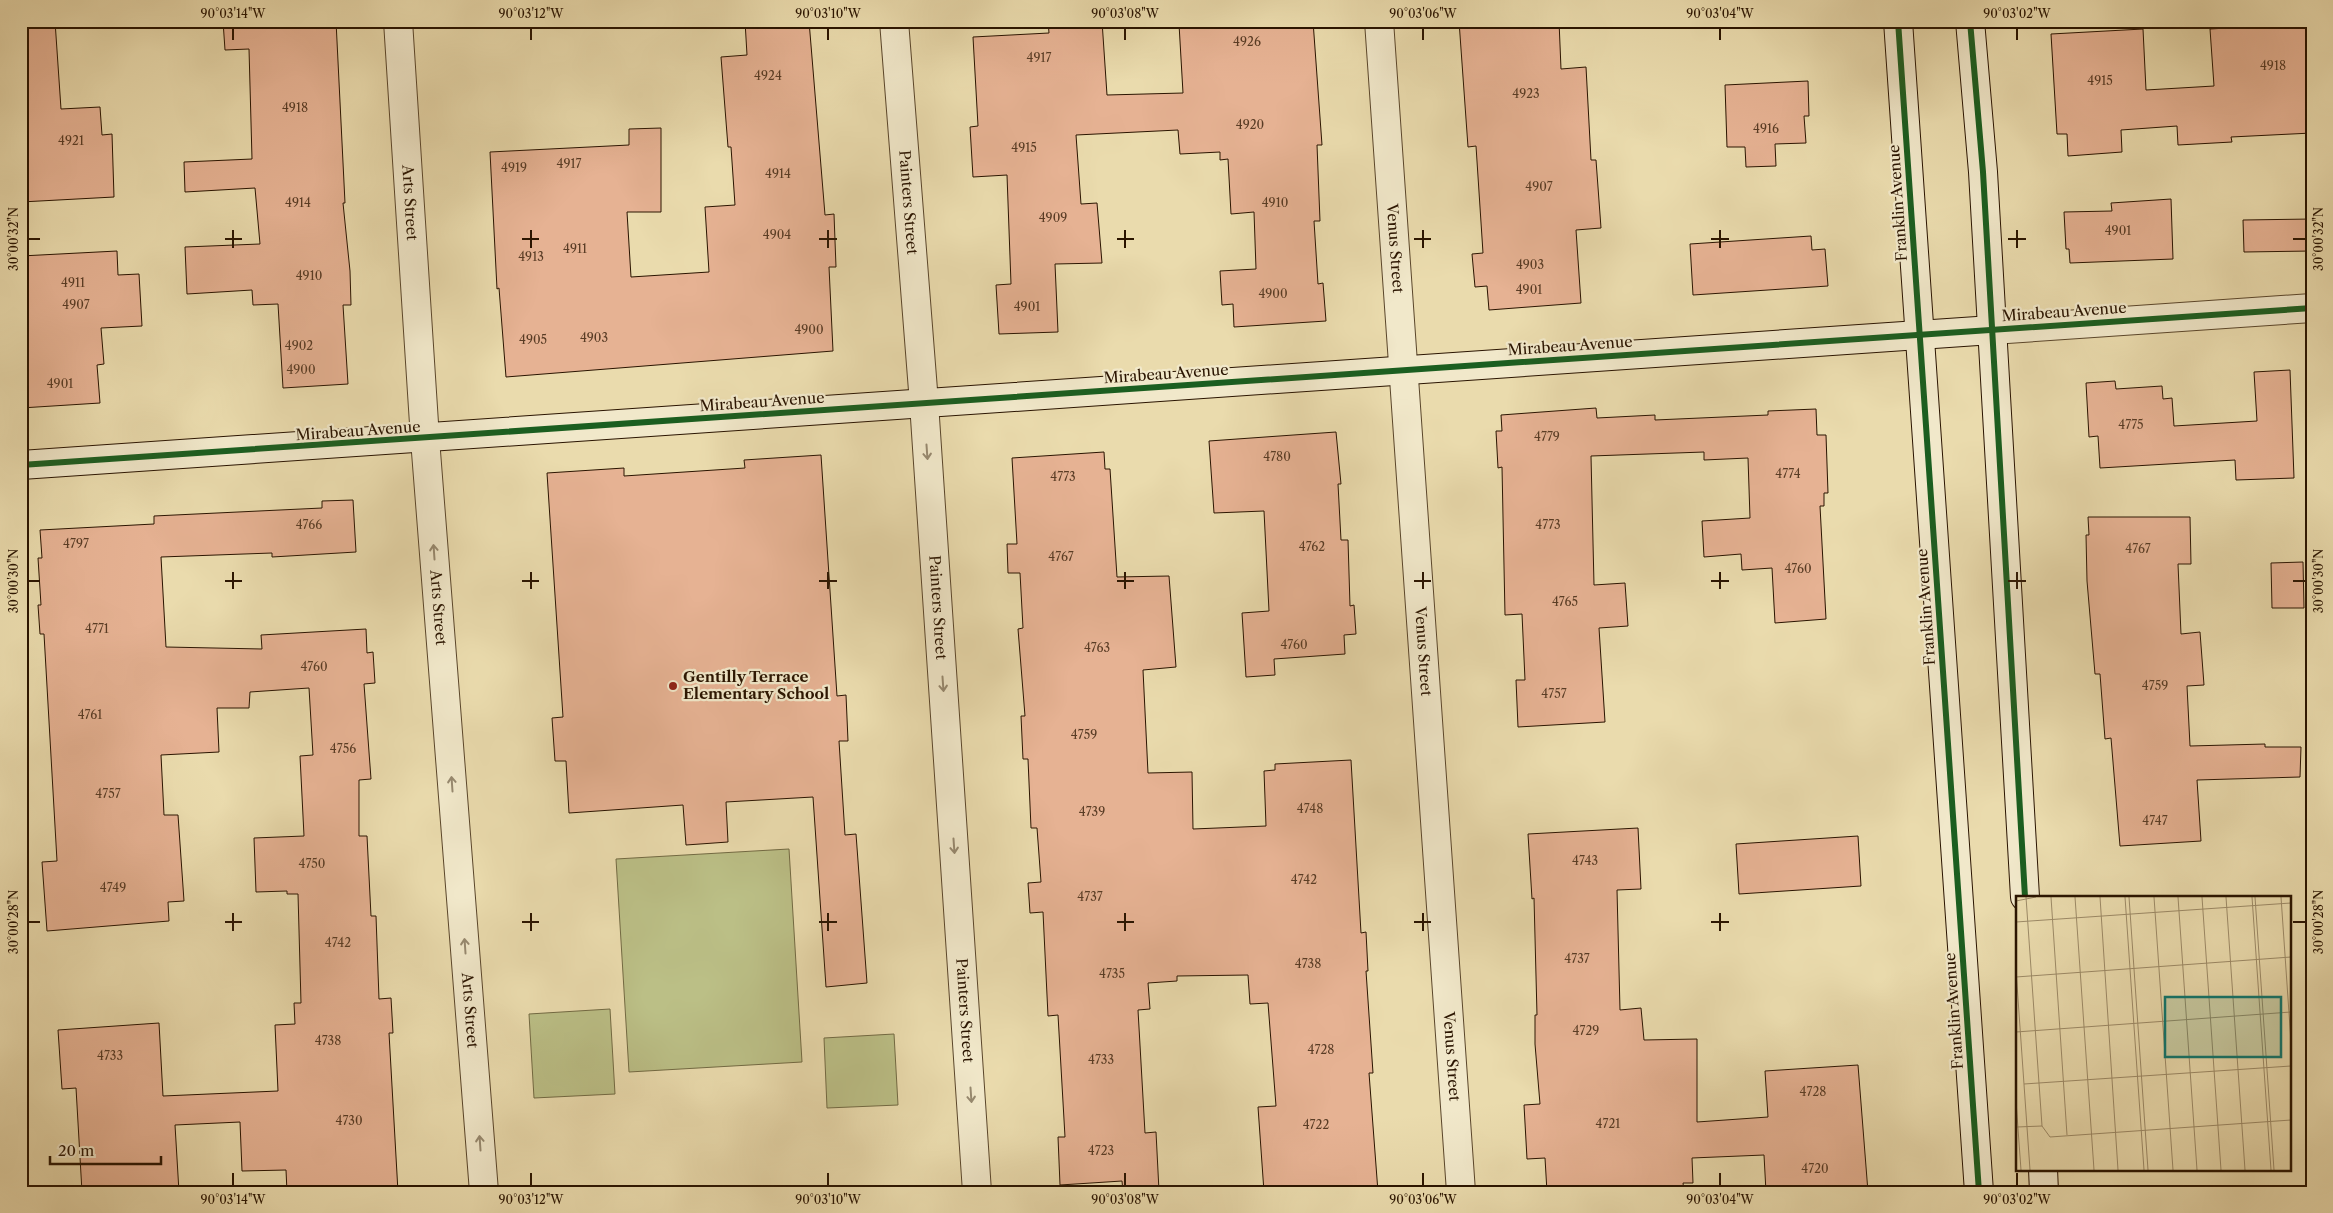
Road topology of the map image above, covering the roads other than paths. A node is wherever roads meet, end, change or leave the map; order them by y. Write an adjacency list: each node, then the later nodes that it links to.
1 (398, 21): 11 (street, Arts Street)
2 (894, 21): 10 (street, Painters Street)
3 (1379, 21): 9 (street, Venus Street)
4 (1898, 21): 8 (street, Franklin Avenue)
5 (1970, 21): 7 (street)
6 (2312, 308): 7 (street, Mirabeau Avenue)
7 (1992, 330): 8 (street, Mirabeau Avenue); 13 (street)
8 (1920, 335): 9 (street, Mirabeau Avenue); 18 (street, Franklin Avenue)
9 (1404, 370): 10 (street, Mirabeau Avenue); 17 (street, Venus Street)
10 (924, 403): 11 (street, Mirabeau Avenue); 16 (street, Painters Street, one-way to 16)
11 (426, 439): 12 (street, Mirabeau Avenue); 15 (street, Arts Street, one-way to 11)
12 (21, 465)
13 (2025, 896)
14 (2042, 1170): 19 (street)
15 (484, 1192)
16 (977, 1192)
17 (1461, 1192)
18 (1979, 1192)
19 (2044, 1192)

